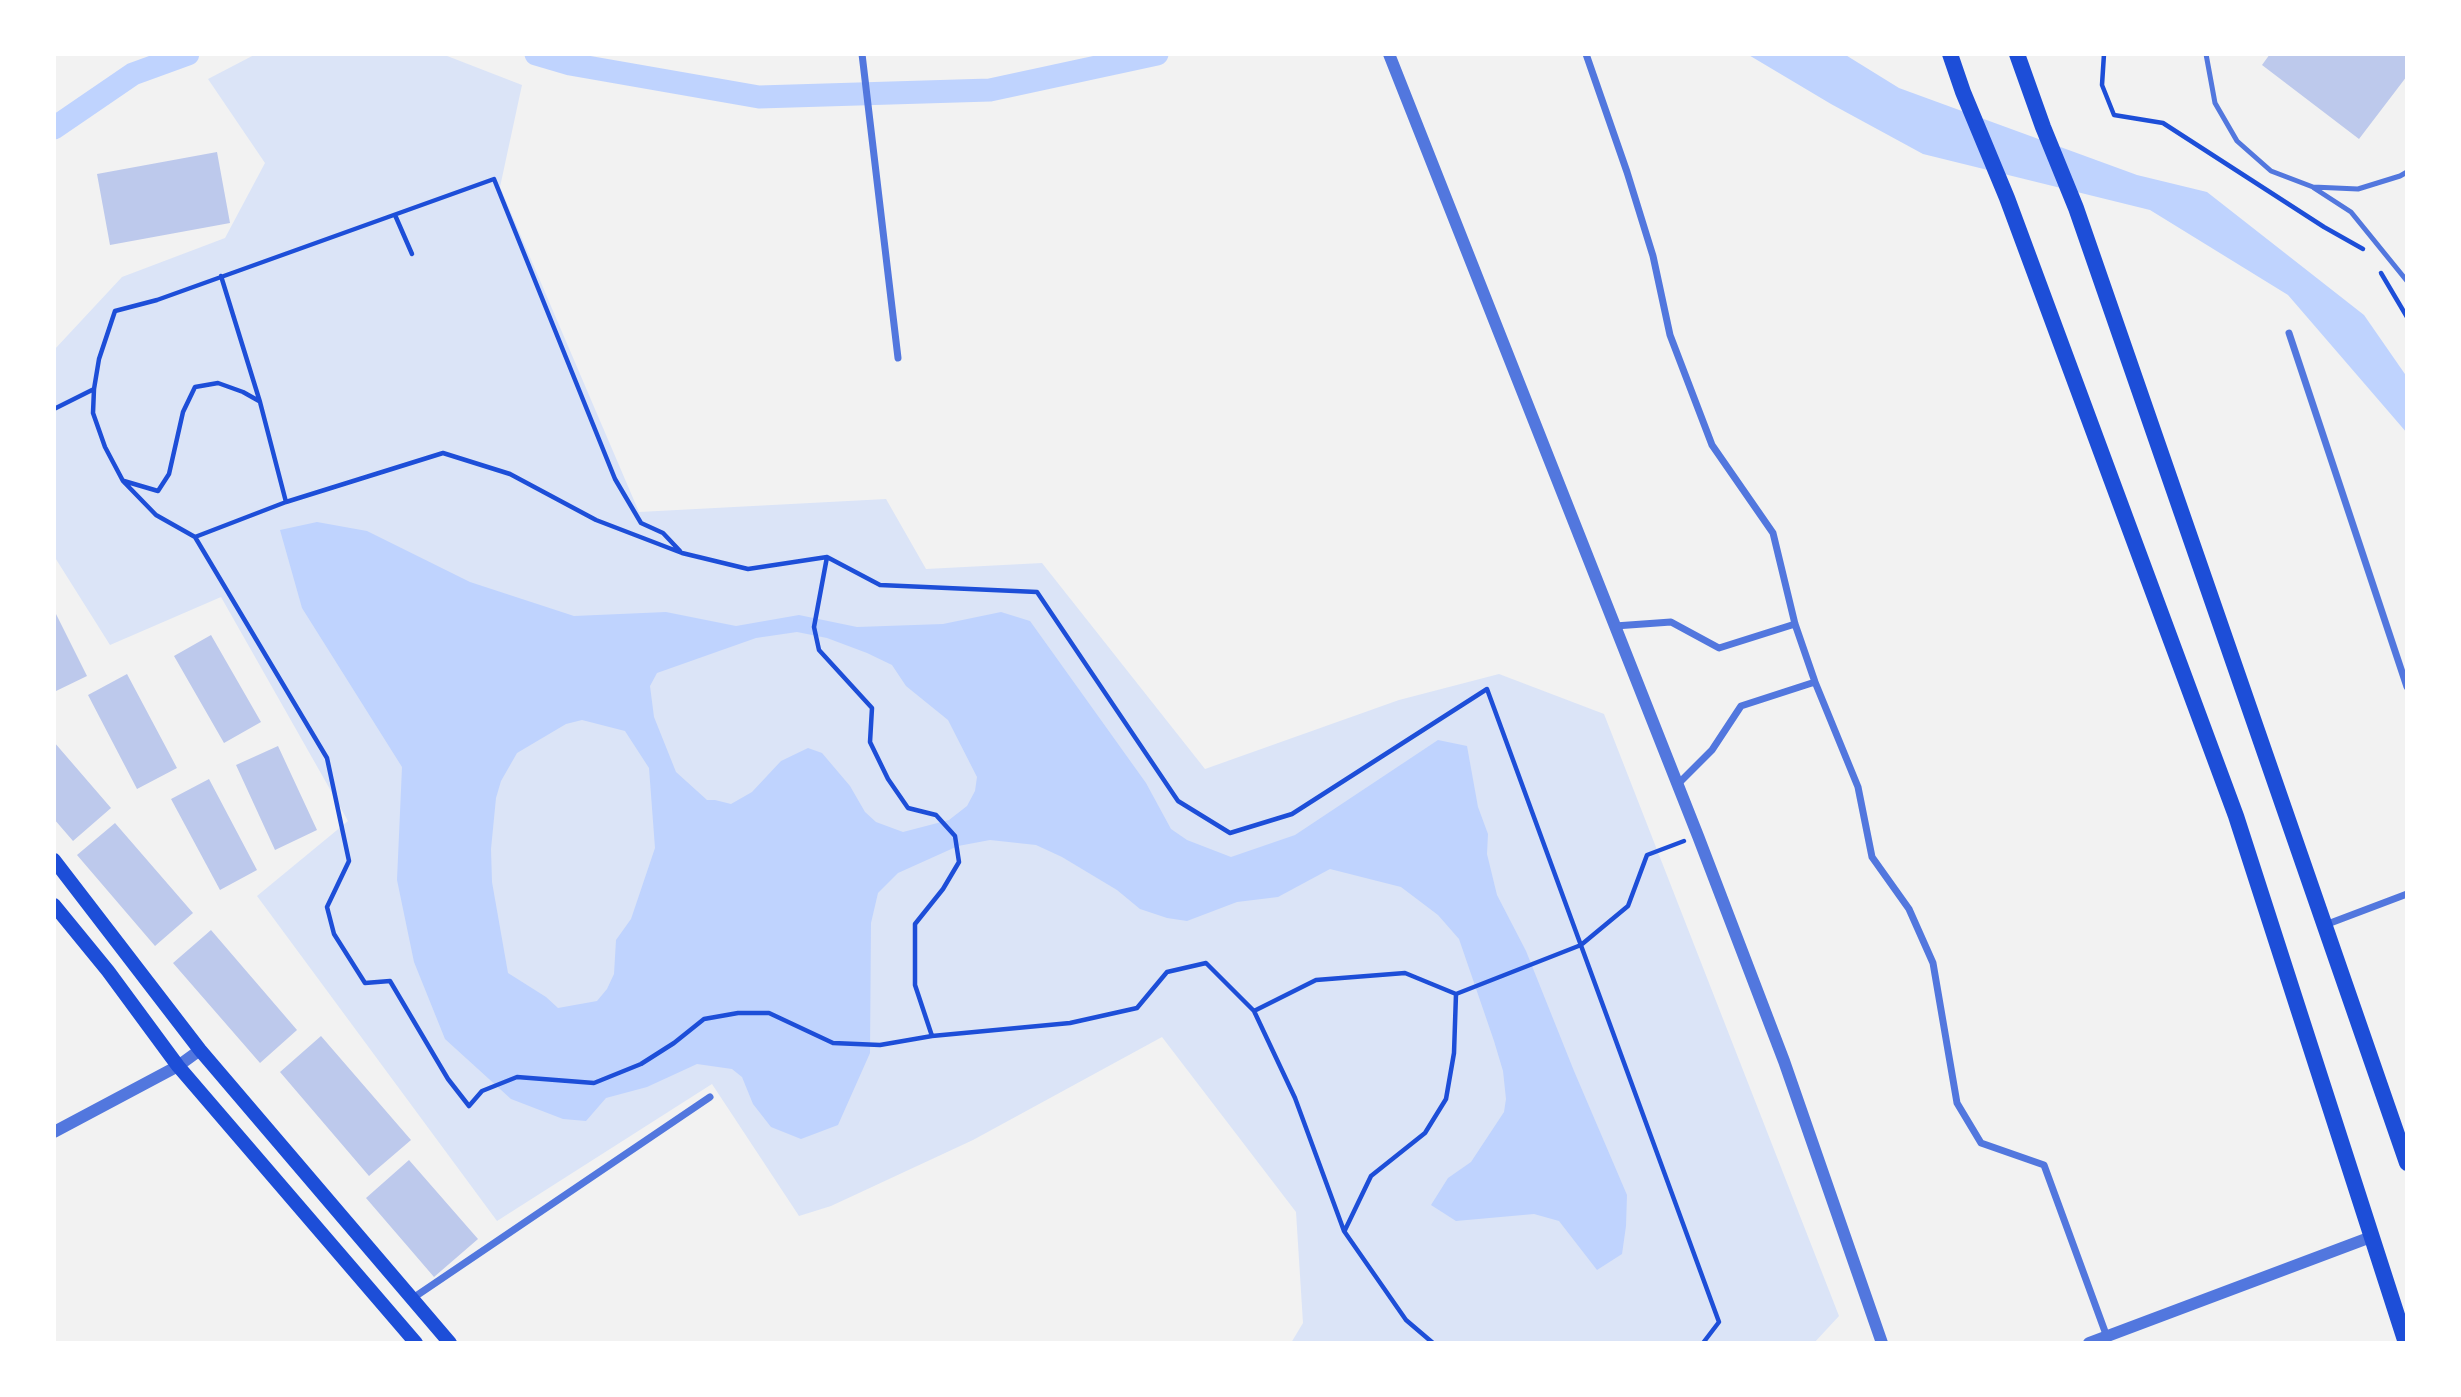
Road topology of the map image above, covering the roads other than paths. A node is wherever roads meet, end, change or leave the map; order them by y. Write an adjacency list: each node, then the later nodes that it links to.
1 (862, 54): 11 (street)
2 (1586, 54): 12 (street)
3 (1950, 54): 26 (main road)
4 (2017, 54): 20 (main road)
5 (2206, 54): 8 (lane)
6 (1392, 55): 13 (street)
7 (2407, 172): 8 (lane)
8 (2313, 187): 9 (lane)
9 (2407, 281)
10 (2289, 333): 15 (street)
11 (898, 358)
12 (1795, 624): 13 (street); 14 (street)
13 (1615, 626): 16 (street)
14 (1815, 682): 16 (street); 28 (street)
15 (2407, 687)
16 (1677, 785): 31 (street)
17 (54, 860): 21 (main road)
18 (2407, 894): 20 (street)
19 (54, 905): 22 (main road)
20 (2325, 925): 25 (main road)
21 (200, 1050): 22 (street); 27 (main road)
22 (178, 1066): 24 (street); 29 (main road)
23 (710, 1097): 27 (street)
24 (54, 1132)
25 (2407, 1163)
26 (2371, 1237): 28 (street); 33 (main road)
27 (413, 1298): 30 (main road)
28 (2107, 1337): 32 (street)
29 (416, 1343)
30 (450, 1343)
31 (1882, 1343)
32 (2089, 1343)
33 (2406, 1343)

